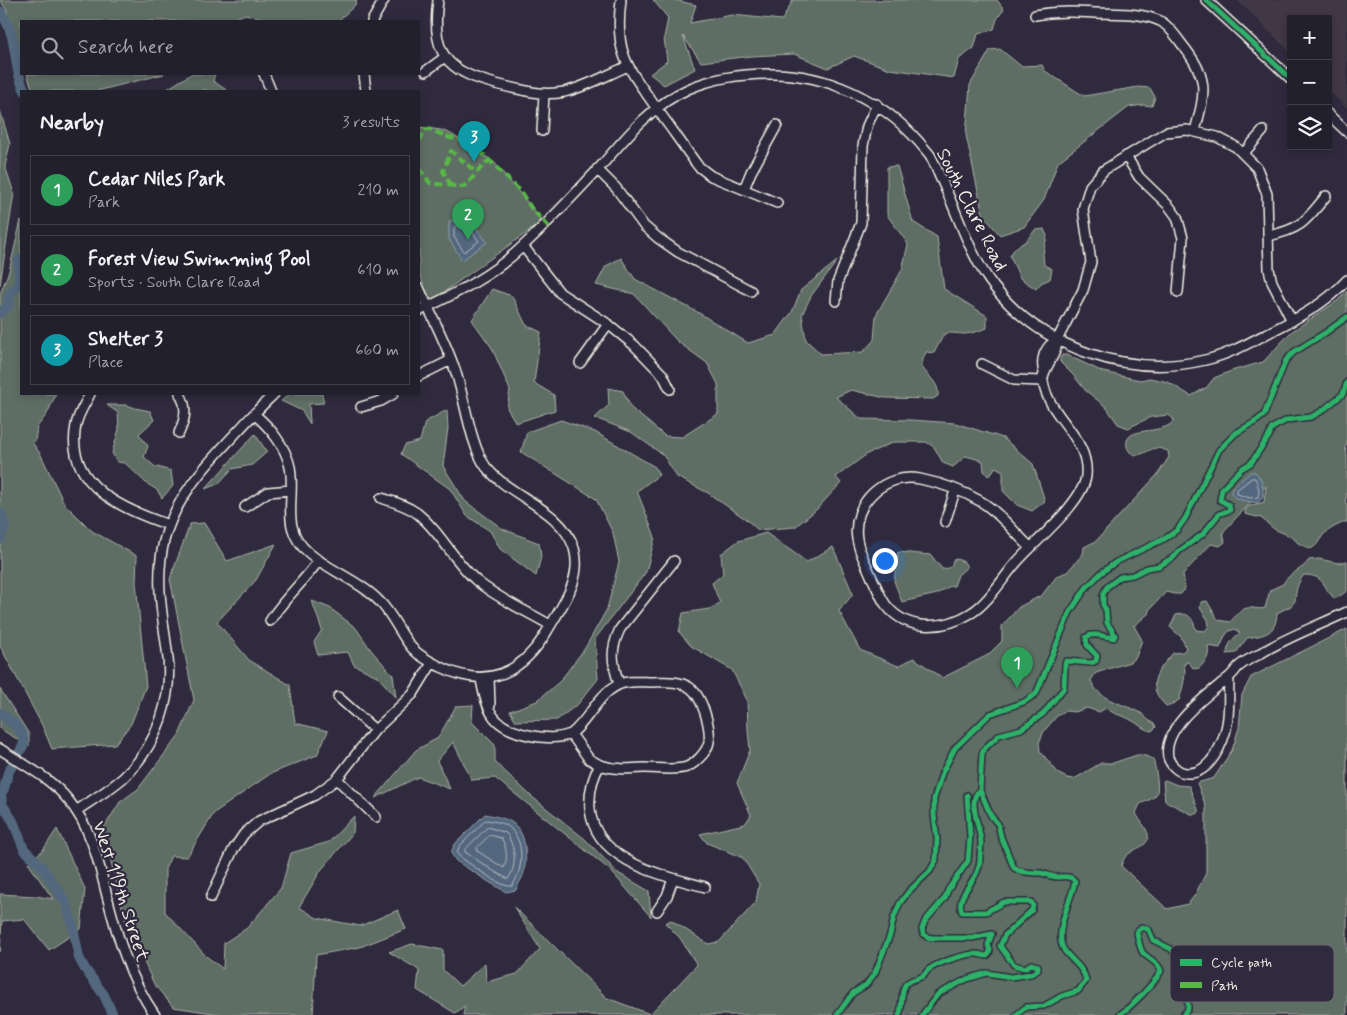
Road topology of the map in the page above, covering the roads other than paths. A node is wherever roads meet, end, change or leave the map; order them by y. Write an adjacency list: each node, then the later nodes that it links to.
1 (384, 0): 6 (street)
2 (438, 0): 7 (street)
3 (621, 0): 8 (street)
4 (1206, 0): 12 (street)
5 (1035, 16): 21 (street)
6 (373, 20)
7 (445, 57): 9 (street); 15 (street)
8 (628, 66): 15 (street); 17 (street)
9 (426, 71)
10 (264, 75): 13 (street)
11 (364, 75): 14 (street)
12 (1287, 75)
13 (271, 90)
14 (363, 90)
15 (544, 94): 20 (street)
16 (877, 104): 17 (street, South Clare Road); 36 (street); 40 (street, South Clare Road)
17 (657, 108): 26 (street, South Clare Road); 27 (street)
18 (1332, 118): 23 (street)
19 (777, 125): 27 (street)
20 (542, 131)
21 (1195, 131): 24 (street); 25 (street)
22 (1263, 131): 24 (street)
23 (1347, 132)
24 (1243, 154): 30 (street)
25 (1126, 156): 34 (street); 40 (street)
26 (598, 169): 31 (street, South Clare Road); 33 (street)
27 (744, 189): 29 (street)
28 (1326, 196): 30 (street)
29 (777, 203)
30 (1268, 236): 38 (street)
31 (523, 246): 37 (street, South Clare Road); 39 (street)
32 (1347, 280): 38 (street, South Clare Road)
33 (751, 291)
34 (1178, 292)
35 (420, 293): 37 (street)
36 (836, 302)
37 (423, 309): 41 (street)
38 (1292, 321): 40 (street, South Clare Road)
39 (608, 324): 42 (street); 46 (street)
40 (1057, 340): 45 (street)
41 (451, 360): 44 (street); 65 (street)
42 (580, 362)
43 (982, 364): 45 (street)
44 (420, 376)
45 (1043, 377): 60 (street)
46 (670, 389)
47 (89, 395): 59 (street)
48 (183, 395): 53 (street)
49 (273, 395): 52 (street)
50 (391, 395): 51 (street)
51 (361, 407)
52 (254, 414): 54 (street); 59 (street)
53 (180, 433)
54 (291, 490): 57 (street); 61 (street)
55 (956, 491): 58 (street); 60 (street); 60 (street)
56 (382, 498): 65 (street)
57 (245, 507)
58 (945, 522)
59 (169, 525): 76 (street)
60 (1030, 547)
61 (319, 560): 64 (street); 66 (street)
62 (674, 561): 69 (street)
63 (1347, 612): 68 (street)
64 (270, 621)
65 (550, 625): 67 (street)
66 (432, 662): 67 (street); 71 (street)
67 (485, 678): 72 (street)
68 (1229, 678): 68 (street)
69 (619, 684): 72 (street); 74 (street)
70 (338, 697): 71 (street)
71 (376, 730): 75 (street)
72 (571, 734): 74 (street)
73 (0, 748): 76 (street, West 119th Street)
74 (600, 765): 78 (street)
75 (338, 779): 77 (street); 80 (street)
76 (76, 811): 82 (street, West 119th Street)
77 (376, 817)
78 (673, 879): 79 (street); 81 (street)
79 (704, 888)
80 (211, 896)
81 (657, 911)
82 (155, 1015)

